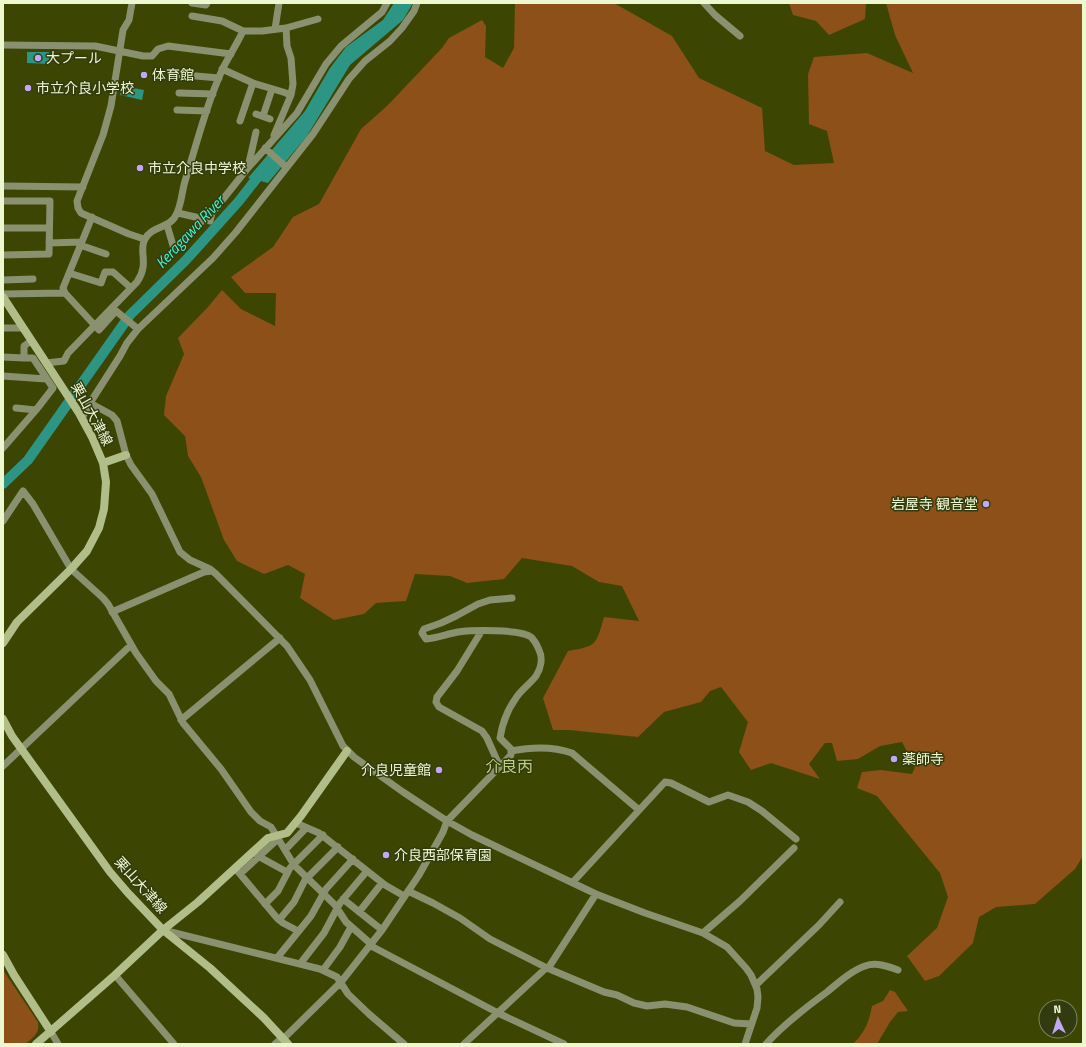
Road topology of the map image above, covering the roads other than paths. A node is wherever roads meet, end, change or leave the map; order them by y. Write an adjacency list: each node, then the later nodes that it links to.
1 (132, 3): 15 (street)
2 (192, 3): 3 (street)
3 (207, 3)
4 (279, 3): 11 (street)
5 (387, 3): 30 (street)
6 (417, 3): 31 (street)
7 (704, 3): 13 (street)
8 (192, 16): 12 (street)
9 (318, 20): 10 (street)
10 (286, 28): 11 (street); 24 (street)
11 (274, 29): 12 (street)
12 (244, 31): 16 (street)
13 (740, 36)
14 (3, 45): 15 (street)
15 (119, 51): 16 (street); 34 (street)
16 (231, 54): 17 (street)
17 (222, 69): 19 (street); 20 (street)
18 (173, 74): 19 (street)
19 (219, 78): 23 (street)
20 (253, 83): 21 (street); 28 (street)
21 (272, 88): 24 (street); 27 (street)
22 (179, 93): 23 (street)
23 (213, 94): 26 (street)
24 (291, 95): 30 (street)
25 (177, 110): 26 (street)
26 (207, 111): 36 (street)
27 (270, 118)
28 (240, 121)
29 (256, 132): 32 (street)
30 (267, 146): 31 (street); 32 (street)
31 (285, 165): 58 (street)
32 (247, 169): 38 (street)
33 (3, 186): 34 (street)
34 (83, 186): 37 (street)
35 (3, 201): 41 (street)
36 (178, 213): 38 (street); 39 (street)
37 (92, 217): 42 (street); 44 (street)
38 (204, 219): 39 (street)
39 (167, 225): 42 (street)
40 (3, 228): 41 (street)
41 (49, 228): 43 (street)
42 (144, 239): 50 (street)
43 (49, 244): 44 (street); 46 (street)
44 (81, 244): 45 (street); 47 (street)
45 (106, 254)
46 (3, 255)
47 (69, 273): 51 (street); 52 (street)
48 (33, 279): 49 (street)
49 (3, 280)
50 (137, 282): 51 (street); 54 (street)
51 (131, 288): 55 (street)
52 (65, 293): 53 (street); 55 (street)
53 (3, 295): 57 (main road, 栗山大津線)
54 (118, 312): 55 (street); 58 (street)
55 (94, 326): 62 (street)
56 (3, 328): 57 (street)
57 (23, 328): 59 (main road, 栗山大津線)
58 (136, 328): 65 (street)
59 (31, 341): 61 (street); 62 (main road, 栗山大津線)
60 (3, 357): 61 (street)
61 (24, 358): 64 (street)
62 (46, 363): 68 (main road, 栗山大津線)
63 (3, 376): 64 (street)
64 (46, 378): 67 (street)
65 (90, 403): 68 (street); 70 (street)
66 (16, 408): 67 (street)
67 (36, 410): 69 (street)
68 (80, 415): 71 (main road, 栗山大津線)
69 (4, 444)
70 (126, 455): 71 (main road); 74 (street)
71 (103, 463): 73 (main road, 栗山大津線)
72 (3, 521): 73 (street)
73 (71, 569): 76 (street); 79 (main road, 栗山大津線)
74 (212, 571): 76 (street); 78 (street)
75 (512, 598): 77 (street)
76 (112, 612): 80 (street)
77 (481, 632): 85 (street); 87 (street)
78 (280, 638): 82 (street); 84 (street)
79 (3, 643)
80 (131, 645): 82 (street); 83 (street)
81 (3, 719): 83 (main road, 栗山大津線)
82 (181, 720): 93 (street)
83 (21, 748): 86 (street); 117 (main road, 栗山大津線)
84 (347, 751): 89 (street); 90 (main road)
85 (511, 751): 87 (street); 88 (street)
86 (3, 766)
87 (500, 767): 89 (street)
88 (639, 810): 94 (street); 105 (street)
89 (447, 821): 105 (street); 108 (street)
90 (296, 823): 91 (street); 93 (main road)
91 (306, 828): 92 (street); 97 (street)
92 (323, 835): 95 (street); 100 (street)
93 (276, 837): 97 (street); 98 (main road)
94 (796, 839)
95 (338, 847): 99 (street); 104 (street)
96 (794, 848): 120 (street)
97 (285, 850): 100 (street)
98 (256, 854): 101 (main road); 103 (street)
99 (353, 859): 102 (street); 107 (street)
100 (294, 865): 103 (street); 104 (street)
101 (238, 871): 112 (street); 117 (main road)
102 (367, 871): 106 (street); 110 (street)
103 (287, 872): 112 (street)
104 (308, 878): 107 (street); 115 (street)
105 (573, 882): 109 (street)
106 (382, 883): 108 (street); 114 (street)
107 (324, 892): 113 (street); 119 (street)
108 (406, 894): 118 (street); 125 (street)
109 (596, 894): 120 (street); 125 (street)
110 (343, 899): 113 (street); 114 (street)
111 (840, 902): 130 (street)
112 (265, 904): 115 (street)
113 (337, 908): 116 (street); 124 (street)
114 (359, 912): 118 (street)
115 (279, 920): 119 (street)
116 (351, 927): 121 (street); 126 (street)
117 (163, 930): 123 (street); 128 (main road); 134 (main road, 栗山大津線)
118 (382, 930): 121 (street)
119 (298, 931): 123 (street)
120 (703, 933): 130 (street)
121 (371, 944): 129 (street); 131 (street)
122 (3, 955): 133 (main road)
123 (277, 958): 124 (street)
124 (300, 964): 126 (street)
125 (547, 968): 131 (street); 132 (street)
126 (322, 970): 129 (street)
127 (898, 970): 143 (street)
128 (115, 975): 133 (main road); 137 (street)
129 (341, 982): 134 (street); 139 (street)
130 (756, 985): 132 (street)
131 (498, 1013): 140 (street); 141 (street)
132 (752, 1024): 142 (street)
133 (51, 1032): 135 (main road); 136 (street)
134 (284, 1040): 138 (street)
135 (36, 1044)
136 (58, 1044)
137 (174, 1044)
138 (275, 1044)
139 (404, 1044)
140 (464, 1044)
141 (564, 1044)
142 (745, 1044)
143 (766, 1044)

